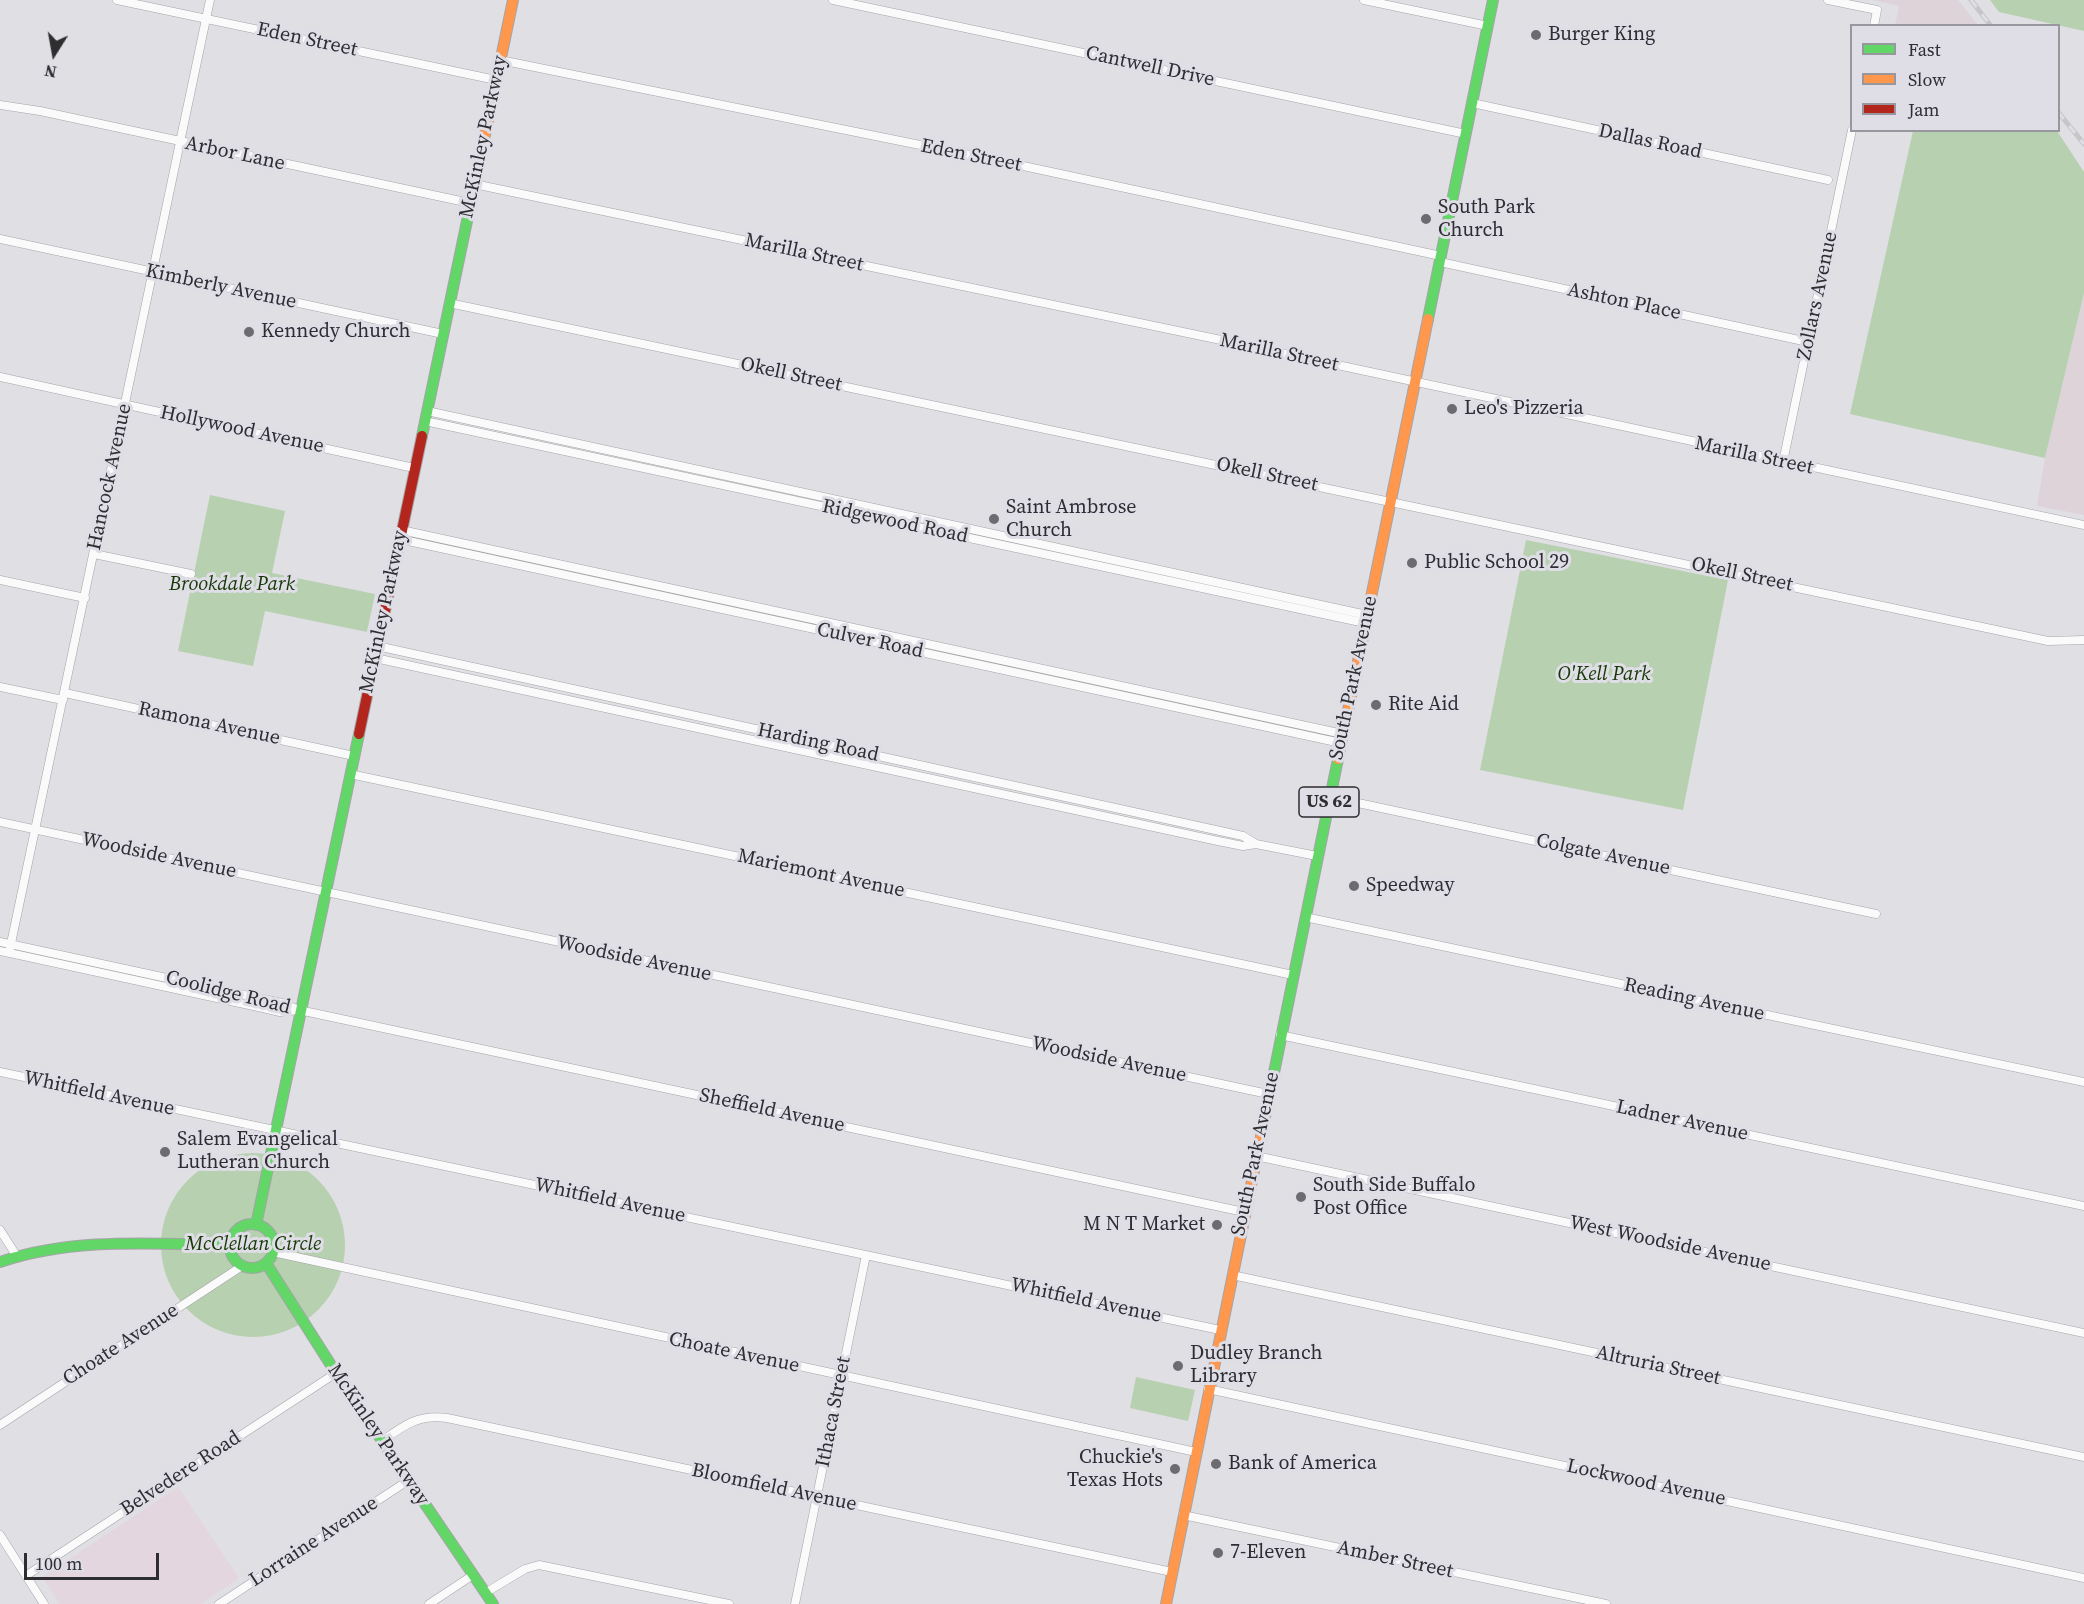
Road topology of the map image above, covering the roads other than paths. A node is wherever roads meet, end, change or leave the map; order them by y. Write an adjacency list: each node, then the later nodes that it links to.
1 (117, 0): 8 (street, Eden Street)
2 (210, 0): 8 (street, Hancock Avenue)
3 (513, 0): 11 (street, McKinley Parkway)
4 (833, 0): 16 (street, Cantwell Drive)
5 (1364, 0): 10 (street)
6 (1493, 0): 10 (street, South Park Avenue / US 62)
7 (1828, 0): 9 (street)
8 (206, 19): 12 (street, Eden Street); 17 (street, Hancock Avenue)
9 (1874, 24)
10 (1488, 27): 13 (street, South Park Avenue / US 62)
11 (500, 60): 12 (street, McKinley Parkway); 22 (street, Eden Street)
12 (496, 80): 19 (street, McKinley Parkway)
13 (1472, 103): 16 (street, South Park Avenue / US 62); 18 (street, Dallas Road)
14 (0, 105): 17 (street, Arbor Lane)
15 (1852, 132): 26 (street, Zollars Avenue)
16 (1466, 134): 22 (street, South Park Avenue / US 62)
17 (181, 142): 20 (street, Arbor Lane); 23 (street, Hancock Avenue)
18 (1828, 180)
19 (474, 184): 20 (street, McKinley Parkway); 28 (street, Marilla Street)
20 (470, 203): 24 (street, McKinley Parkway)
21 (0, 239): 23 (street, Kimberly Avenue)
22 (1440, 259): 26 (street, Ashton Place); 28 (street, South Park Avenue / US 62)
23 (153, 272): 25 (street, Kimberly Avenue); 29 (street, Hancock Avenue)
24 (449, 303): 25 (street, McKinley Parkway); 38 (street, Okell Street)
25 (443, 334): 30 (street, McKinley Parkway)
26 (1808, 342): 33 (street, Zollars Avenue)
27 (0, 377): 29 (street, Hollywood Avenue)
28 (1415, 382): 33 (street, Marilla Street); 38 (street, South Park Avenue / US 62)
29 (125, 405): 34 (street, Hollywood Avenue); 44 (street, Hancock Avenue)
30 (426, 416): 31 (street, Ridgewood Road); 32 (street, Ridgewood Road); 34 (street, McKinley Parkway)
31 (577, 444): 32 (street); 35 (street, Ridgewood Road)
32 (575, 454): 36 (street, Ridgewood Road)
33 (1783, 462): 40 (street, Marilla Street)
34 (414, 468): 42 (street, McKinley Parkway)
35 (706, 472): 36 (street); 37 (street, Ridgewood Road)
36 (704, 481): 39 (street, Ridgewood Road)
37 (837, 500): 39 (street); 41 (street, Ridgewood Road)
38 (1391, 501): 51 (street, South Park Avenue / US 62); 52 (street, Okell Street)
39 (835, 510): 43 (street, Ridgewood Road)
40 (2084, 525)
41 (963, 527): 43 (street); 45 (street, Ridgewood Road)
42 (400, 535): 53 (street, McKinley Parkway); 64 (street, Culver Road)
43 (961, 537): 46 (street, Ridgewood Road)
44 (94, 554): 47 (street); 50 (street, Hancock Avenue)
45 (1090, 555): 46 (street); 49 (street, Ridgewood Road)
46 (1088, 564): 49 (street, Ridgewood Road)
47 (191, 574)
48 (0, 580): 50 (street)
49 (1220, 588): 51 (street, Ridgewood Road)
50 (85, 598): 59 (street, Hancock Avenue)
51 (1366, 619): 64 (street, South Park Avenue / US 62)
52 (2084, 640)
53 (377, 646): 54 (street, McKinley Parkway); 55 (street, Harding Road)
54 (375, 658): 56 (street, Harding Road); 66 (street, McKinley Parkway)
55 (496, 673): 56 (street); 58 (street, Harding Road)
56 (494, 684): 60 (street, Harding Road)
57 (0, 687): 59 (street, Ramona Avenue)
58 (596, 695): 60 (street); 61 (street, Harding Road)
59 (64, 696): 66 (street, Ramona Avenue); 76 (street, Hancock Avenue)
60 (593, 706): 62 (street, Harding Road)
61 (694, 716): 62 (street); 63 (street, Harding Road)
62 (692, 728): 65 (street, Harding Road)
63 (797, 738): 65 (street); 67 (street, Harding Road)
64 (1342, 738): 72 (street, South Park Avenue / US 62)
65 (794, 750): 68 (street, Harding Road)
66 (354, 756): 69 (street, McKinley Parkway)
67 (898, 760): 68 (street); 70 (street, Harding Road)
68 (895, 771): 71 (street, Harding Road)
69 (350, 774): 79 (street, McKinley Parkway); 86 (street, Mariemont Avenue)
70 (995, 781): 71 (street); 73 (street, Harding Road)
71 (993, 793): 74 (street, Harding Road)
72 (1330, 797): 78 (street, South Park Avenue / US 62); 80 (street, Colgate Avenue)
73 (1098, 803): 74 (street); 77 (street, Harding Road)
74 (1095, 815): 77 (street, Harding Road)
75 (0, 822): 76 (street, Woodside Avenue)
76 (36, 830): 79 (street, Woodside Avenue); 83 (street, Hancock Avenue)
77 (1256, 844): 78 (street, Harding Road)
78 (1317, 856): 81 (street, South Park Avenue / US 62)
79 (325, 893): 88 (street, McKinley Parkway); 92 (street, Woodside Avenue)
80 (1876, 914)
81 (1305, 917): 86 (street, South Park Avenue / US 62); 91 (street, Reading Avenue)
82 (0, 942): 83 (street, Coolidge Road)
83 (10, 949): 84 (street, Coolidge Road); 85 (street, Coolidge Road); 87 (street, Coolidge Road)
84 (0, 951)
85 (146, 974): 87 (street); 88 (street, Coolidge Road)
86 (1293, 975): 89 (street, South Park Avenue / US 62)
87 (144, 983): 88 (street, Coolidge Road)
88 (299, 1010): 93 (street, McKinley Parkway); 96 (street, Sheffield Avenue)
89 (1280, 1035): 92 (street, South Park Avenue / US 62); 95 (street, Ladner Avenue)
90 (0, 1072): 93 (street, Whitfield Avenue)
91 (2084, 1082)
92 (1268, 1094): 94 (street, South Park Avenue / US 62)
93 (276, 1130): 97 (street, McKinley Parkway); 101 (street, Whitfield Avenue)
94 (1256, 1156): 96 (street, South Park Avenue / US 62); 108 (street, West Woodside Avenue)
95 (2084, 1206)
96 (1244, 1212): 106 (street, South Park Avenue / US 62)
97 (256, 1225): 99 (street); 100 (street)
98 (0, 1230): 102 (street)
99 (230, 1245): 102 (street); 105 (street)
100 (273, 1252): 104 (street); 110 (street, Choate Avenue)
101 (866, 1255): 107 (street, Whitfield Avenue); 110 (street, Ithaca Street)
102 (16, 1256): 103 (street)
103 (0, 1262)
104 (266, 1263): 105 (street); 109 (street, McKinley Parkway)
105 (242, 1266): 112 (street, Choate Avenue)
106 (1232, 1275): 107 (street, South Park Avenue / US 62); 115 (street, Altruria Street)
107 (1220, 1330): 111 (street, South Park Avenue / US 62)
108 (2084, 1333)
109 (336, 1374): 113 (street, McKinley Parkway); 121 (street, Belvedere Road)
110 (841, 1376): 114 (street, Choate Avenue); 117 (street, Ithaca Street)
111 (1208, 1389): 114 (street, South Park Avenue / US 62); 123 (street, Lockwood Avenue)
112 (0, 1425)
113 (382, 1441): 116 (street, McKinley Parkway); 117 (street, Bloomfield Avenue)
114 (1196, 1452): 118 (street, South Park Avenue / US 62)
115 (2084, 1457)
116 (409, 1480): 122 (street, McKinley Parkway); 126 (street, Lorraine Avenue)
117 (817, 1498): 120 (street, Bloomfield Avenue); 130 (street, Ithaca Street)
118 (1183, 1515): 120 (street, South Park Avenue / US 62); 132 (street, Amber Street)
119 (0, 1535): 121 (street)
120 (1172, 1572): 131 (street, South Park Avenue / US 62)
121 (27, 1575): 125 (street)
122 (473, 1575): 124 (street, McKinley Parkway); 127 (street)
123 (2084, 1578)
124 (485, 1593): 128 (street, McKinley Parkway); 129 (street)
125 (44, 1604)
126 (219, 1604)
127 (429, 1604)
128 (493, 1604)
129 (729, 1604)
130 (795, 1604)
131 (1166, 1604)
132 (1606, 1604)

